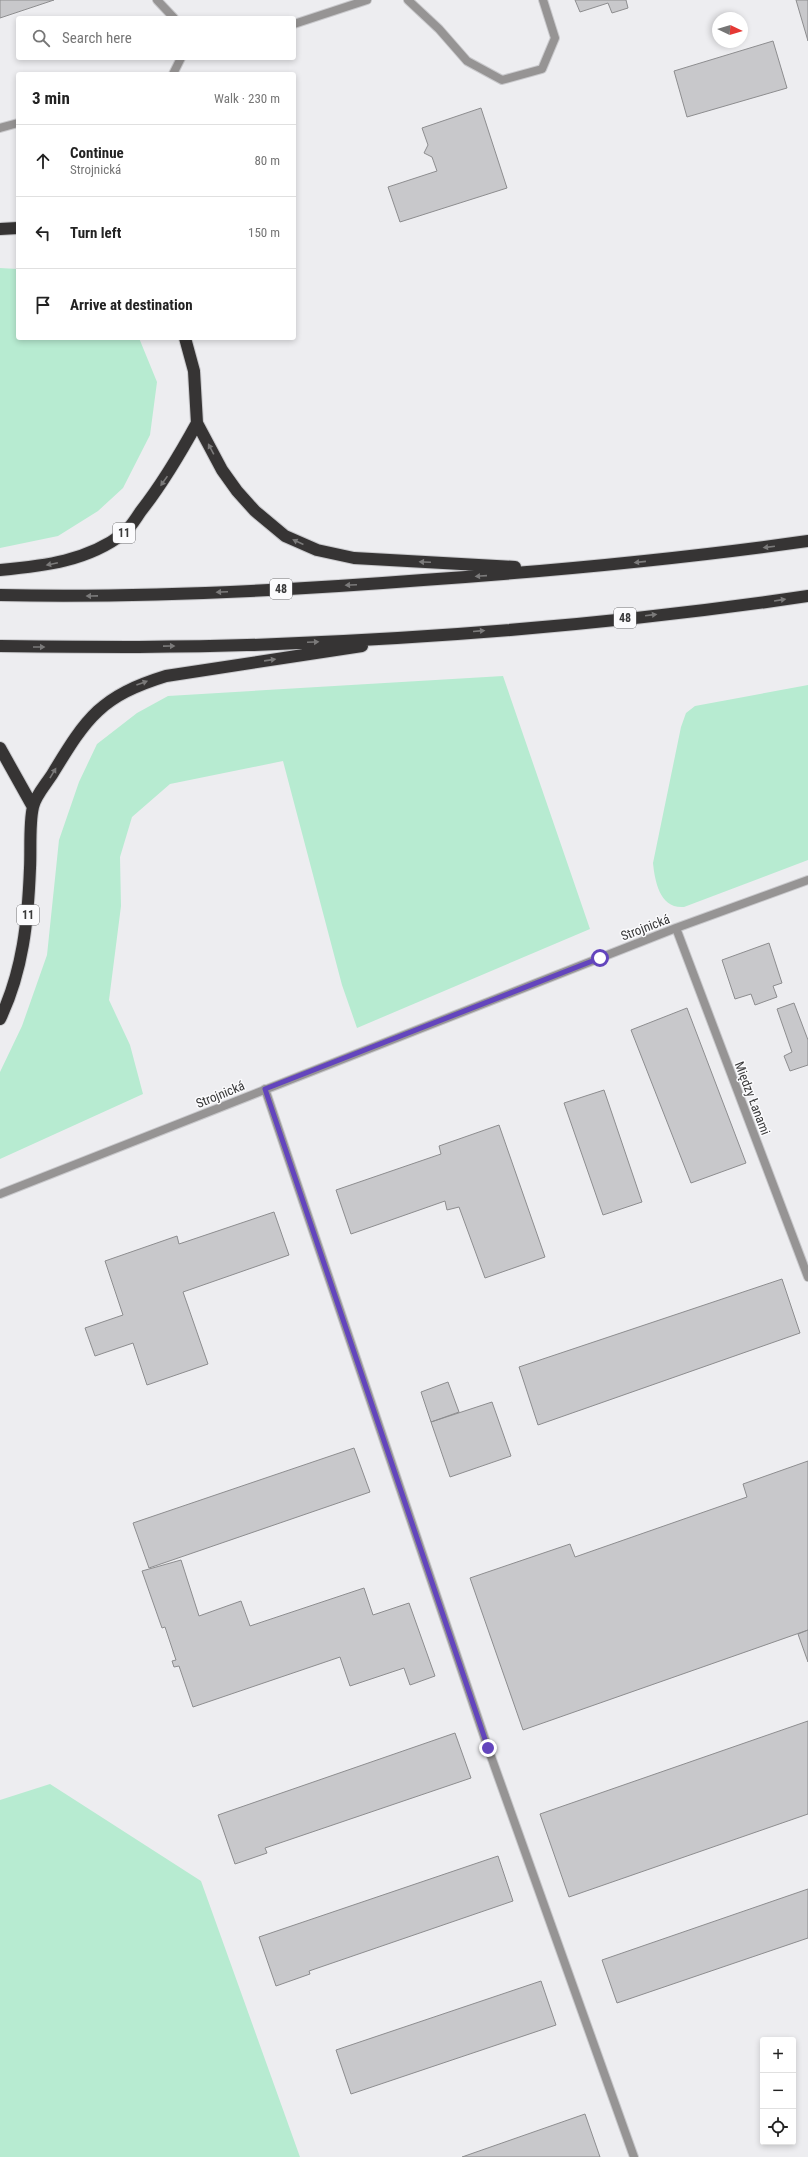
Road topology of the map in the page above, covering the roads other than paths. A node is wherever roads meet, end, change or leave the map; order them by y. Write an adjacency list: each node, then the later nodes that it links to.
1 (157, 0): 5 (street)
2 (367, 0): 6 (street)
3 (408, 0): 4 (street)
4 (543, 0)
5 (172, 16)
6 (296, 23)
7 (180, 60): 8 (street)
8 (174, 72)
9 (16, 124): 10 (street)
10 (0, 128)
11 (16, 228): 12 (highway)
12 (0, 229)
13 (186, 340): 14 (highway)
14 (197, 423): 16 (highway, 11, one-way to 16); 17 (highway, one-way to 14)
15 (808, 541): 17 (highway, 48, one-way to 17)
16 (0, 570)
17 (562, 570): 18 (highway, 48, one-way to 18)
18 (0, 595)
19 (808, 596): 20 (highway, 48, one-way to 19)
20 (440, 635): 21 (highway, 48, one-way to 20); 23 (highway, one-way to 20)
21 (0, 646)
22 (0, 748): 23 (highway)
23 (33, 806): 26 (highway, 11)
24 (808, 880): 25 (street, Strojnická)
25 (676, 928): 27 (street, Strojnická); 29 (street, Między Łanami)
26 (0, 1019)
27 (265, 1089): 28 (street, Strojnická); 30 (street)
28 (0, 1194)
29 (808, 1277)
30 (634, 2157)

